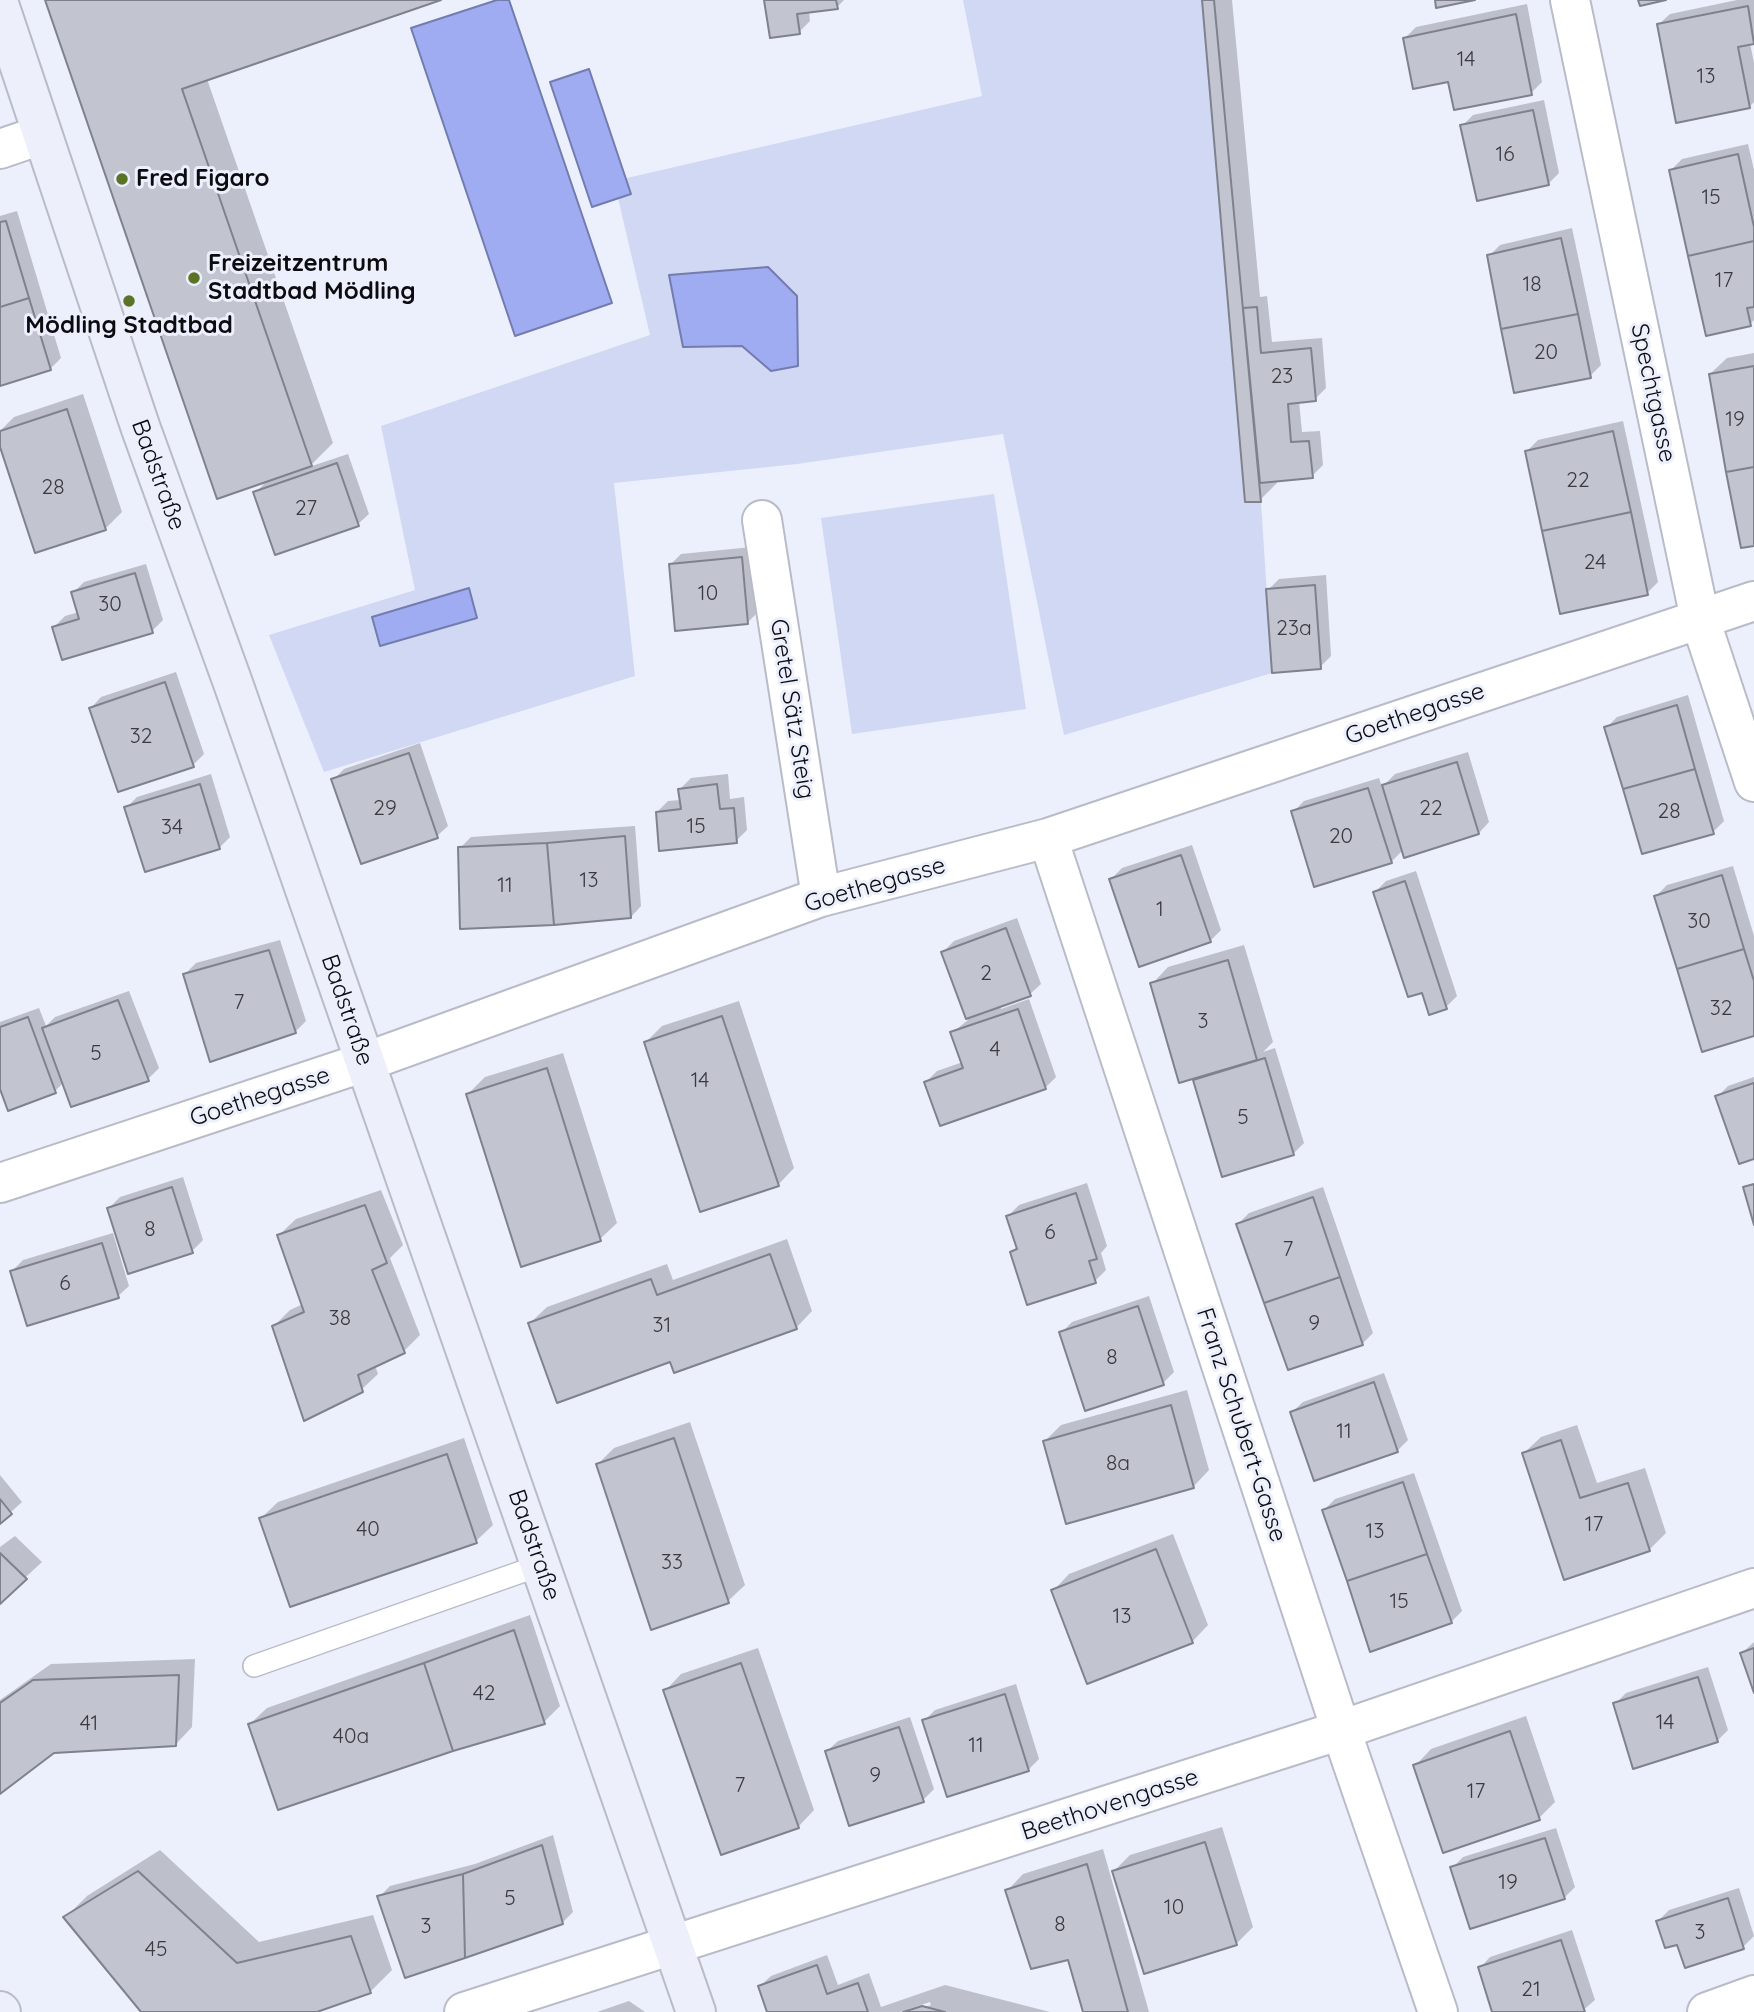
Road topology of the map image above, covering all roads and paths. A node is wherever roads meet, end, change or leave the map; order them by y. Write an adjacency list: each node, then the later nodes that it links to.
1 (1570, 0): 7 (street, Spechtgasse)
2 (0, 6): 3 (street, Badstraße)
3 (41, 135): 4 (street); 11 (street, Badstraße)
4 (0, 149)
5 (762, 520): 10 (street, Gretel Sätz Steig)
6 (1754, 601): 7 (street, Goethegasse)
7 (1700, 619): 8 (street, Spechtgasse); 9 (street, Goethegasse)
8 (1754, 782)
9 (1048, 838): 10 (street, Goethegasse); 16 (street, Franz Schubert-Gasse)
10 (821, 897): 11 (street, Goethegasse)
11 (365, 1062): 12 (street, Goethegasse); 13 (street, Badstraße)
12 (0, 1183)
13 (541, 1565): 15 (lane); 17 (street, Badstraße)
14 (1754, 1588): 16 (street, Beethovengasse)
15 (254, 1666)
16 (1341, 1730): 17 (street, Beethovengasse); 21 (street, Franz Schubert-Gasse)
17 (675, 1946): 19 (street, Beethovengasse); 20 (street, Badstraße)
18 (1754, 1995): 22 (street)
19 (464, 2012)
20 (696, 2012)
21 (1438, 2012)
22 (1707, 2012)

